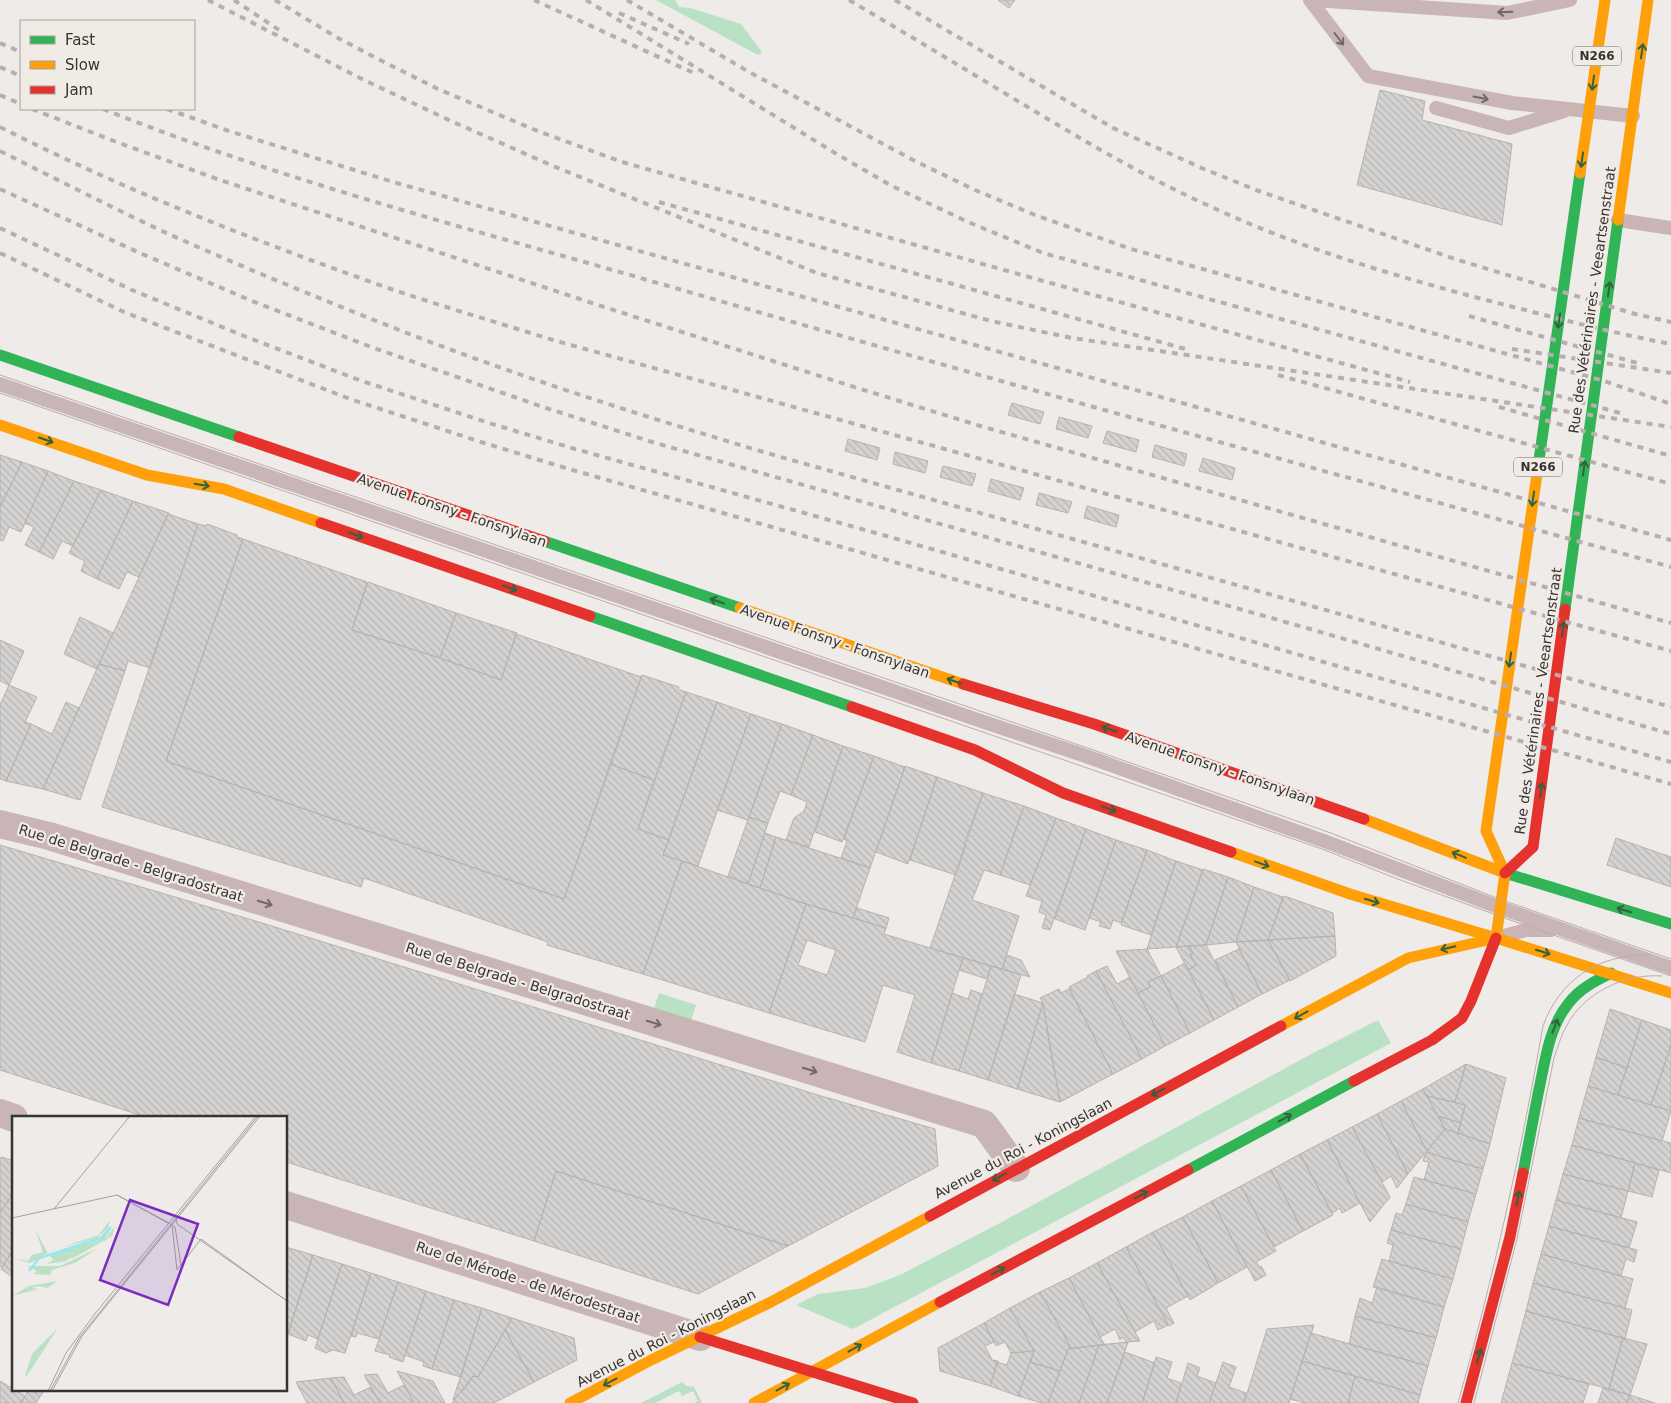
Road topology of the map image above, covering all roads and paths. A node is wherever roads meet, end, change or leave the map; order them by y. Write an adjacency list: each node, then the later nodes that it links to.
1 (1311, 0): 2 (lane, one-way to 1); 6 (lane, one-way to 6)
2 (1570, 0)
3 (1606, 0): 7 (main road, N266, one-way to 7)
4 (1648, 0): 8 (main road, Rue des Vétérinaires - Veeartsenstraat / N266, one-way to 4)
5 (1436, 108): 6 (lane)
6 (1569, 110): 7 (lane)
7 (1589, 112): 8 (lane); 15 (main road, N266, one-way to 15)
8 (1633, 116): 9 (main road, Rue des Vétérinaires - Veeartsenstraat / N266)
9 (1618, 220): 10 (lane); 15 (main road, Rue des Vétérinaires - Veeartsenstraat / N266, one-way to 9)
10 (1671, 228)
11 (0, 355): 15 (main road, Avenue Fonsny - Fonsnylaan, one-way to 11)
12 (0, 384): 16 (lane, Avenue Fonsny - Fonsnylaan)
13 (0, 425): 19 (main road, one-way to 19)
14 (0, 824): 25 (street, Rue de Belgrade - Belgradostraat, one-way to 25)
15 (1505, 874): 16 (main road); 17 (main road, Avenue Fonsny - Fonsnylaan, one-way to 15)
16 (1501, 908): 18 (lane, Avenue Fonsny - Fonsnylaan); 19 (main road)
17 (1671, 924)
18 (1572, 933): 19 (lane, Avenue Fonsny - Fonsnylaan); 20 (lane, Avenue Fonsny - Fonsnylaan)
19 (1496, 938): 21 (main road, one-way to 21); 25 (main road, Avenue du Roi - Koningslaan, one-way to 25); 28 (main road, one-way to 19)
20 (1671, 968)
21 (1611, 973): 22 (main road); 32 (main road, one-way to 21)
22 (1671, 993)
23 (0, 1113): 24 (street)
24 (12, 1117)
25 (1016, 1168): 27 (main road, Avenue du Roi - Koningslaan, one-way to 27)
26 (288, 1206): 27 (street, Rue de Mérode - de Mérodestraat)
27 (700, 1337): 28 (main road, Rue de Mérode - de Mérodestraat); 29 (main road, Avenue du Roi - Koningslaan, one-way to 29)
28 (812, 1371): 30 (main road, one-way to 28); 31 (main road, Rue de Mérode - de Mérodestraat)
29 (570, 1403)
30 (754, 1403)
31 (913, 1403)
32 (1466, 1403)

